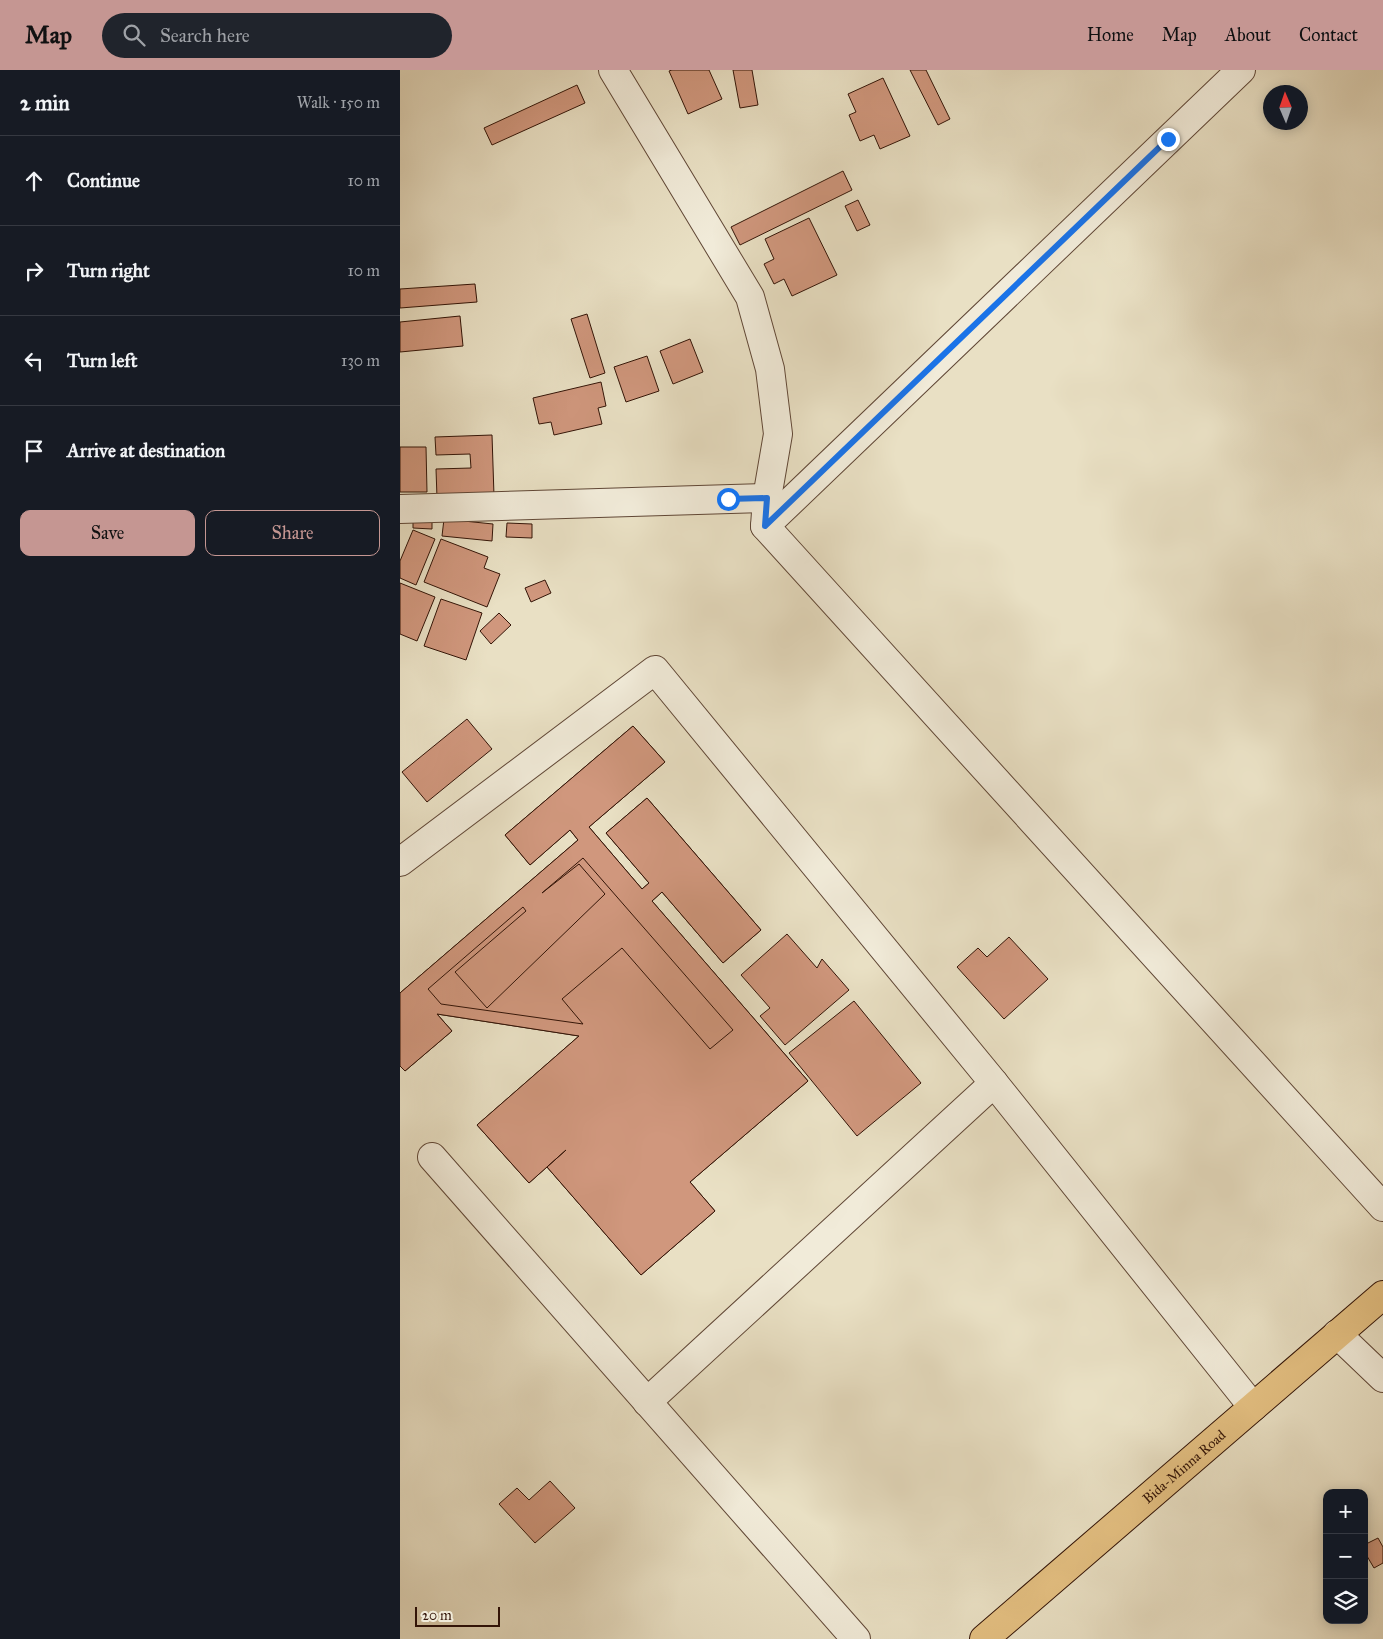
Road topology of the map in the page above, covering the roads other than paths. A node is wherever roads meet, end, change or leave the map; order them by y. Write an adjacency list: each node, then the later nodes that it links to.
1 (613, 70): 3 (street)
2 (1241, 70): 5 (street)
3 (767, 498): 4 (street); 5 (street)
4 (400, 508)
5 (765, 526): 9 (street)
6 (400, 862): 7 (street)
7 (994, 1083): 13 (street); 14 (street)
8 (432, 1157): 13 (street)
9 (1383, 1207)
10 (1383, 1295): 11 (main road, Bida-Minna Road)
11 (1337, 1334): 12 (street); 14 (main road, Bida-Minna Road)
12 (1383, 1378)
13 (647, 1402): 15 (street)
14 (1253, 1407): 16 (main road, Bida-Minna Road)
15 (856, 1639)
16 (984, 1639)

